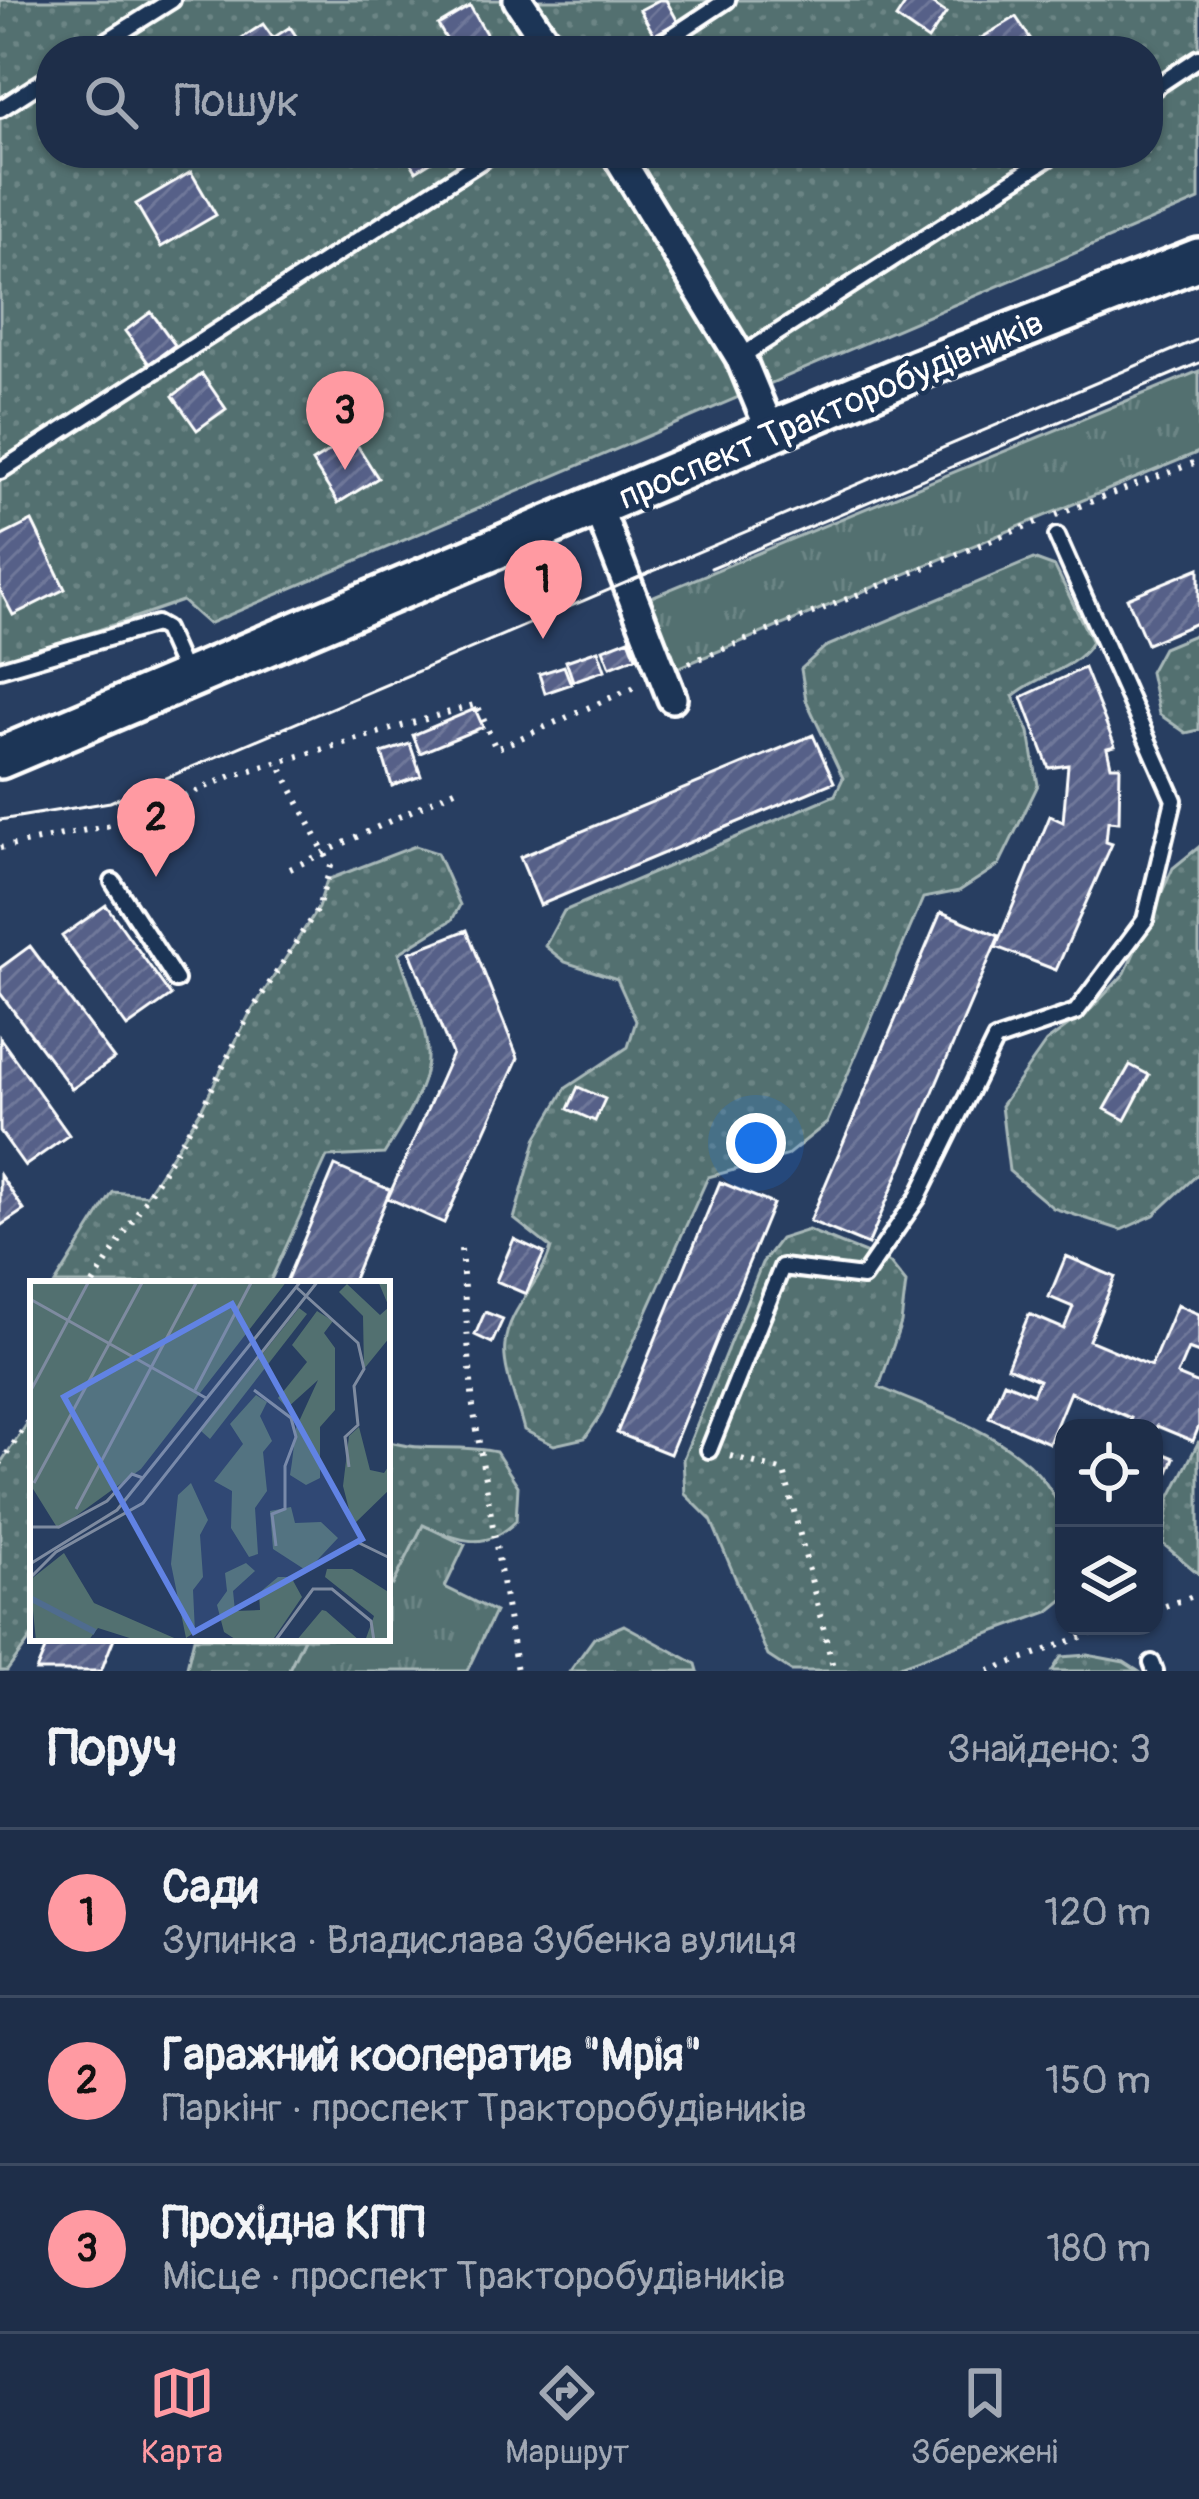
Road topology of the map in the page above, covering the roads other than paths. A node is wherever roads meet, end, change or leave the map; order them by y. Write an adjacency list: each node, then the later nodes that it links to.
1 (172, 0): 4 (lane)
2 (518, 0): 5 (street)
3 (728, 0): 6 (lane)
4 (115, 36)
5 (542, 36)
6 (673, 36)
7 (1199, 58): 8 (lane)
8 (1163, 82)
9 (36, 86): 10 (lane)
10 (0, 109)
11 (471, 168): 17 (lane)
12 (625, 168): 15 (street)
13 (1033, 168): 15 (lane)
14 (1199, 259): 16 (main road, проспект Тракторобудівників)
15 (740, 357): 16 (street)
16 (772, 434): 18 (main road, проспект Тракторобудівників)
17 (0, 471)
18 (598, 508): 21 (main road, проспект Тракторобудівників); 22 (street)
19 (1058, 536): 26 (lane)
20 (0, 669): 21 (lane)
21 (186, 678): 23 (main road, проспект Тракторобудівників)
22 (667, 686)
23 (0, 758)
24 (113, 882): 25 (lane)
25 (176, 980)
26 (709, 1450)

